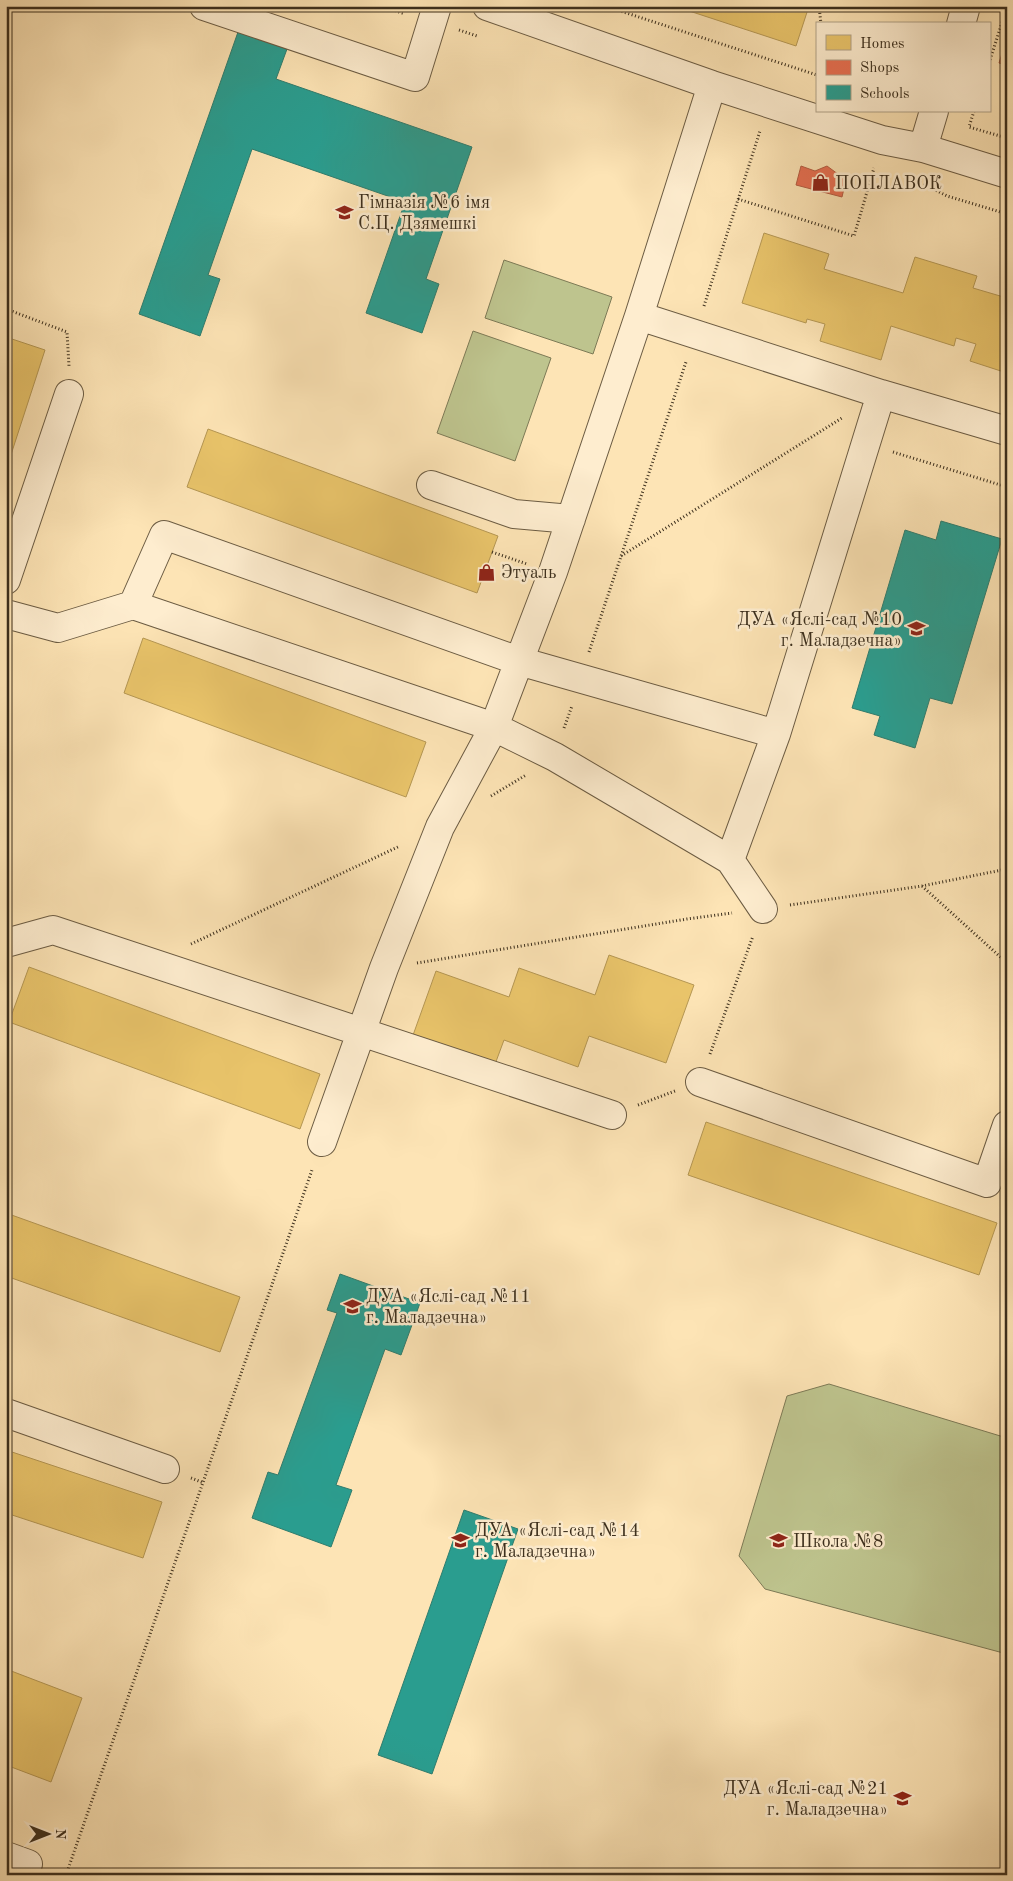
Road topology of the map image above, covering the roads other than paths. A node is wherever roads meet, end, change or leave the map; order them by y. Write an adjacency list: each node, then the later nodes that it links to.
1 (204, 6): 2 (street)
2 (437, 6)
3 (487, 6): 6 (street)
4 (966, 6): 5 (street)
5 (962, 22)
6 (712, 85): 8 (street); 10 (street)
7 (934, 112): 8 (street)
8 (923, 148): 9 (street)
9 (1007, 174)
10 (639, 316): 12 (street); 15 (street)
11 (69, 394): 16 (street)
12 (881, 394): 13 (street); 21 (street)
13 (1007, 431)
14 (431, 484): 15 (street)
15 (571, 519): 19 (street)
16 (6, 580)
17 (134, 605): 18 (street); 19 (street); 20 (street)
18 (6, 614)
19 (519, 661): 20 (street); 21 (street)
20 (494, 727): 22 (street); 25 (street)
21 (776, 734): 22 (street)
22 (730, 860): 23 (street)
23 (763, 910)
24 (6, 943): 25 (street)
25 (361, 1033): 27 (street); 29 (street)
26 (700, 1082): 28 (street)
27 (612, 1115)
28 (1007, 1125)
29 (322, 1142)
30 (6, 1413): 31 (street)
31 (164, 1469)

